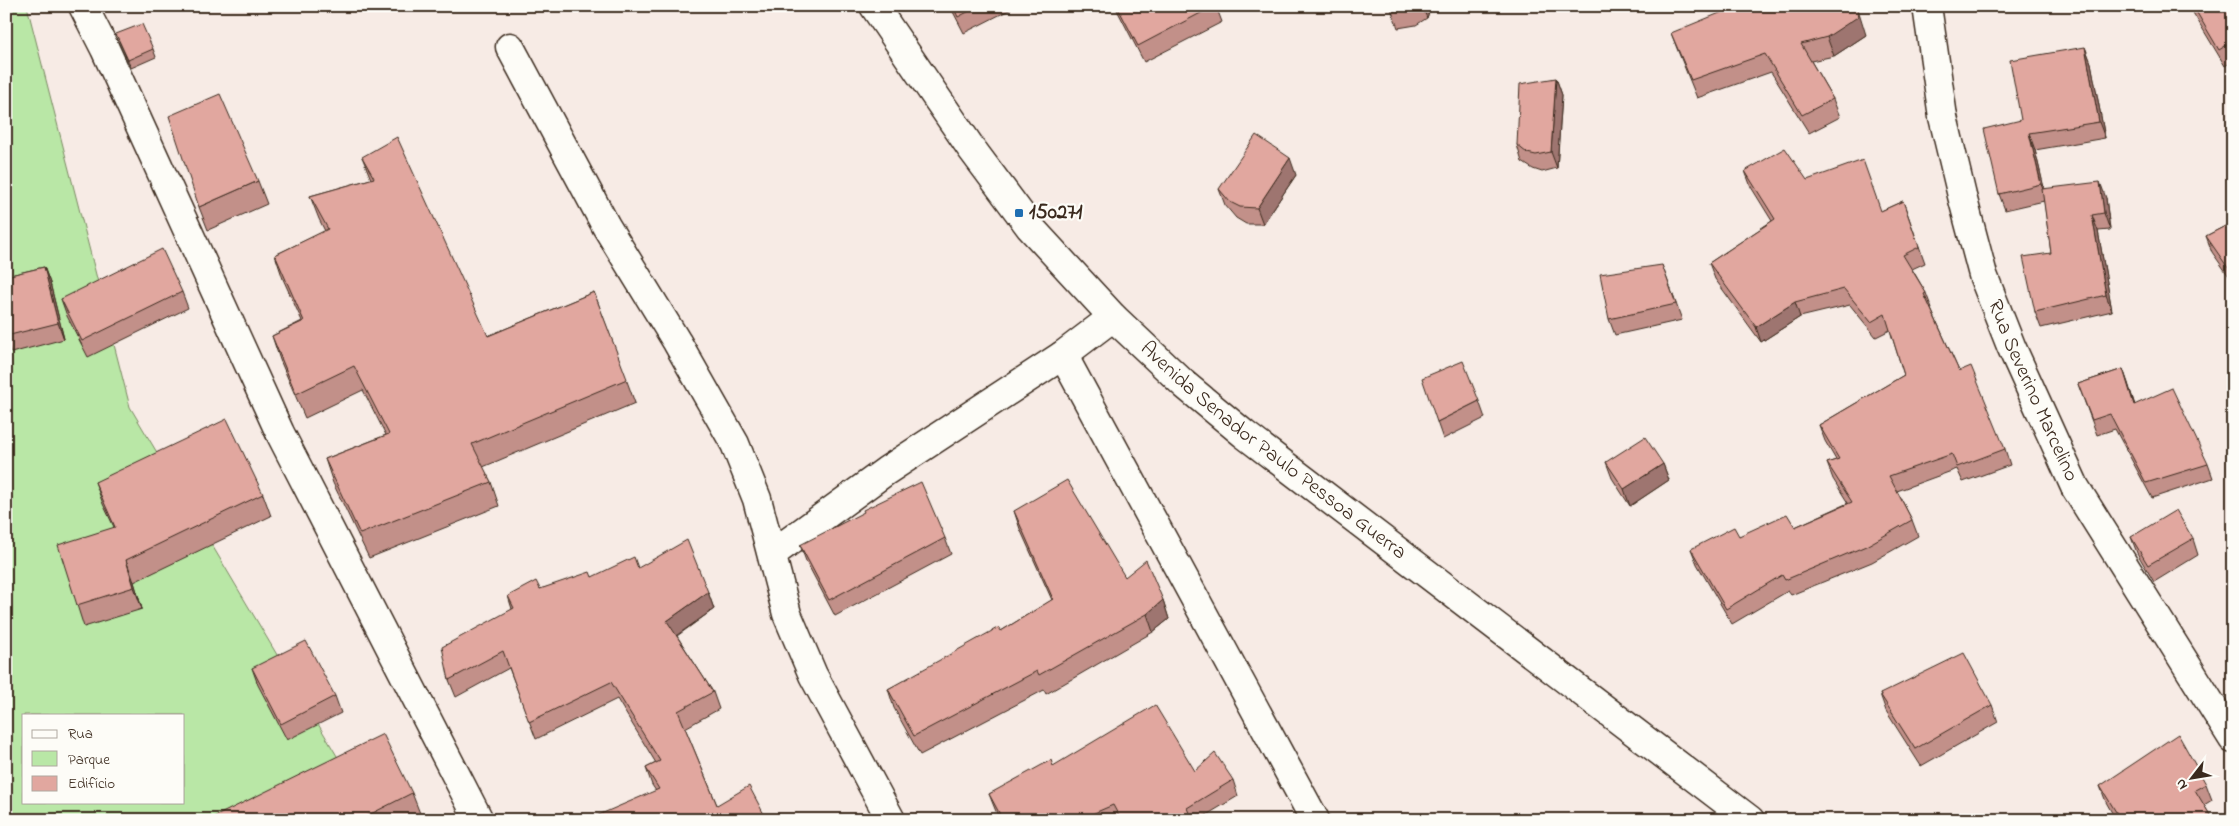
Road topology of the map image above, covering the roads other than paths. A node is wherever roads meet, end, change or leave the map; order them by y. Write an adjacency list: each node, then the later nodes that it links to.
1 (82, 6): 9 (street)
2 (874, 6): 5 (street, Avenida Senador Paulo Pessoa Guerra)
3 (1927, 6): 8 (street, Rua Severino Marcelino)
4 (510, 47): 7 (street)
5 (1113, 317): 6 (street); 12 (street, Avenida Senador Paulo Pessoa Guerra)
6 (1063, 355): 7 (street); 11 (street)
7 (772, 554): 10 (street)
8 (2233, 739)
9 (479, 820)
10 (890, 820)
11 (1315, 820)
12 (1750, 820)

